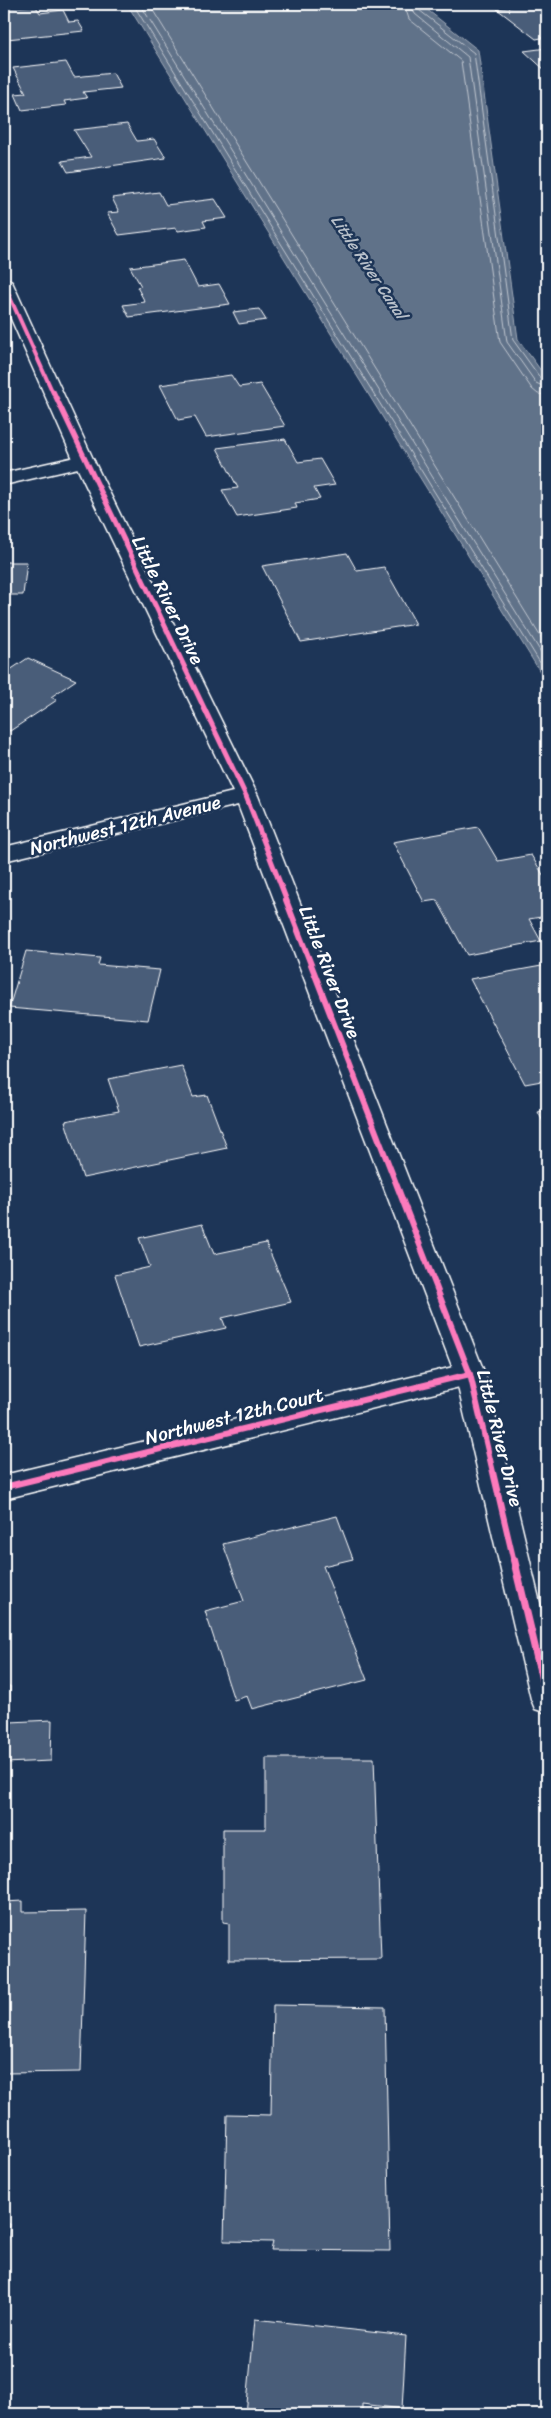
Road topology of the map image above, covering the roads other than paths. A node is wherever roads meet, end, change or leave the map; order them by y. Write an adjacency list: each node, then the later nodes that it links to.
1 (4, 284): 2 (street, Little River Drive)
2 (84, 460): 3 (street); 4 (street, Little River Drive)
3 (4, 478)
4 (246, 796): 5 (street, Northwest 12th Avenue); 6 (street, Little River Drive)
5 (4, 854)
6 (470, 1374): 7 (street, Northwest 12th Court); 8 (street, Little River Drive)
7 (4, 1488)
8 (547, 1699)

